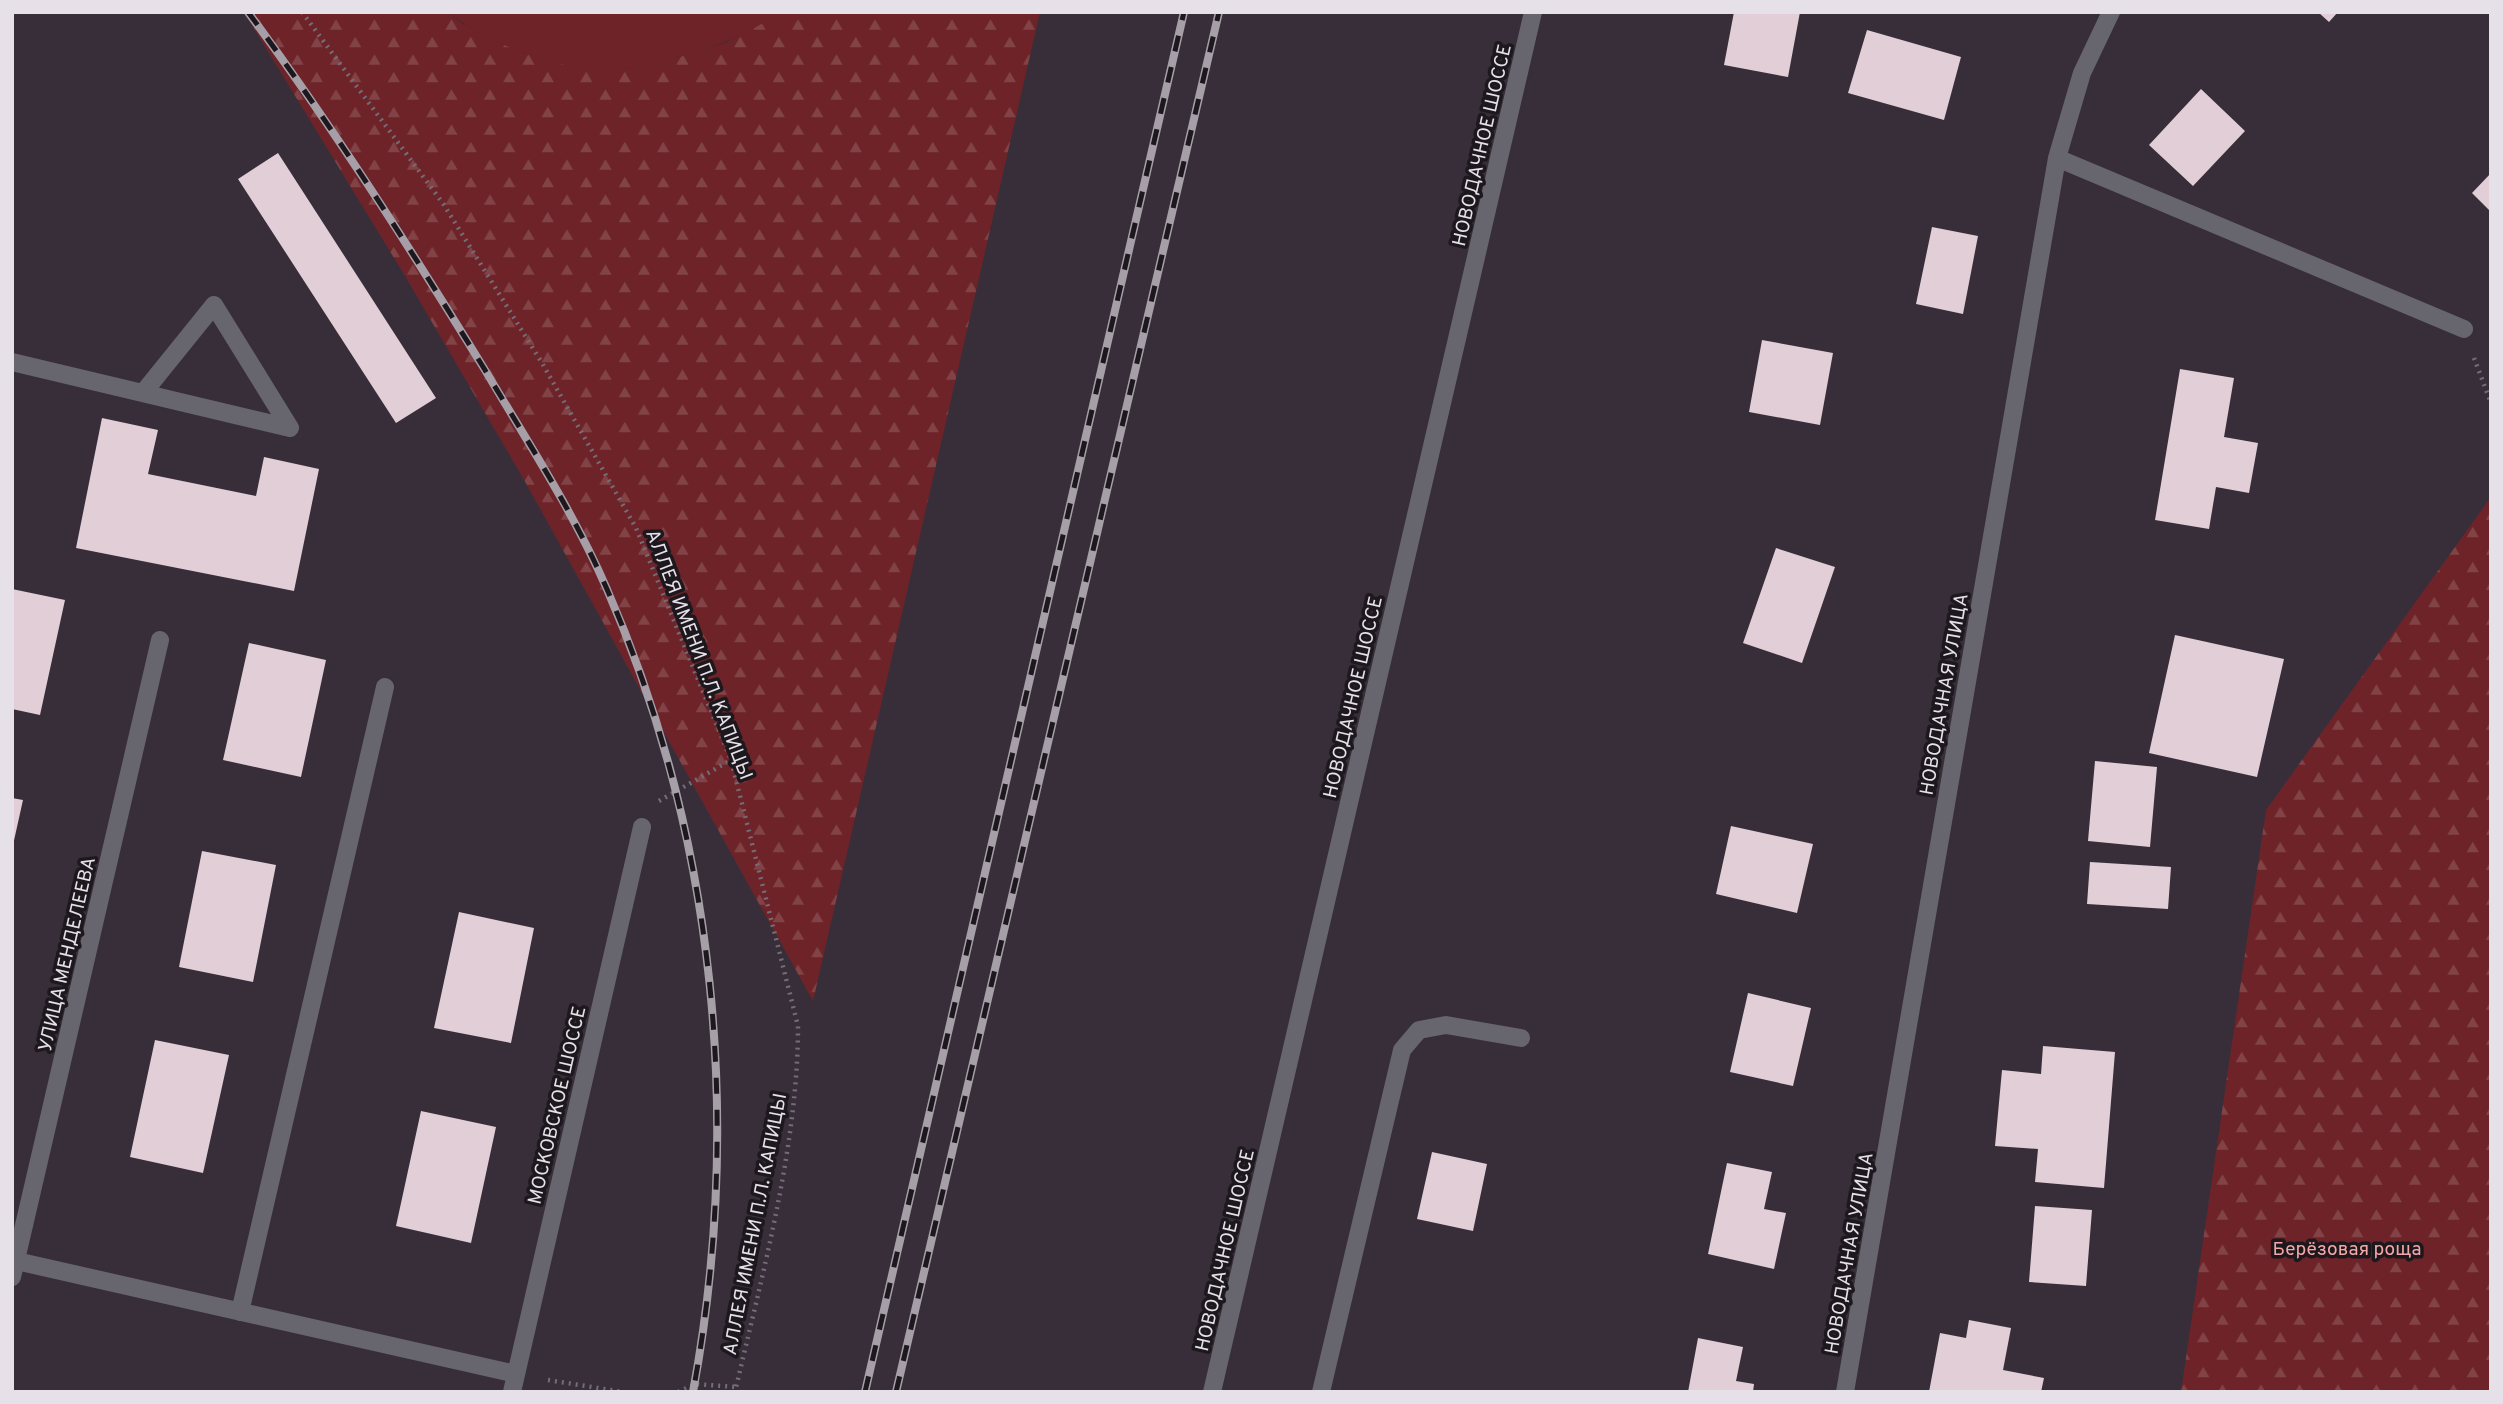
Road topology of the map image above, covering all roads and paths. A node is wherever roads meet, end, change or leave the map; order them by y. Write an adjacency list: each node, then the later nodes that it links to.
1 (302, 12): 11 (path, АЛЛЕЯ ИМЕНИ П.Л. КАПИЦЫ)
2 (1533, 12): 20 (street, НОВОДАЧНОЕ ШОССЕ)
3 (2111, 12): 4 (street, НОВОДАЧНАЯ УЛИЦА)
4 (2057, 158): 5 (street); 22 (street, НОВОДАЧНАЯ УЛИЦА)
5 (2464, 329): 8 (path)
6 (12, 362): 7 (street)
7 (143, 393): 7 (street)
8 (2491, 403)
9 (160, 640): 14 (street, УЛИЦА МЕНДЕЛЕЕВА)
10 (385, 687): 15 (street)
11 (731, 760): 12 (path); 17 (path, АЛЛЕЯ ИМЕНИ П.Л. КАПИЦЫ)
12 (642, 827): 16 (street, МОСКОВСКОЕ ШОССЕ)
13 (1521, 1038): 21 (street)
14 (14, 1266): 15 (street)
15 (240, 1312): 16 (street)
16 (514, 1383): 18 (path)
17 (735, 1390): 19 (path)
18 (623, 1392)
19 (678, 1392)
20 (1212, 1392)
21 (1321, 1392)
22 (1845, 1392)

